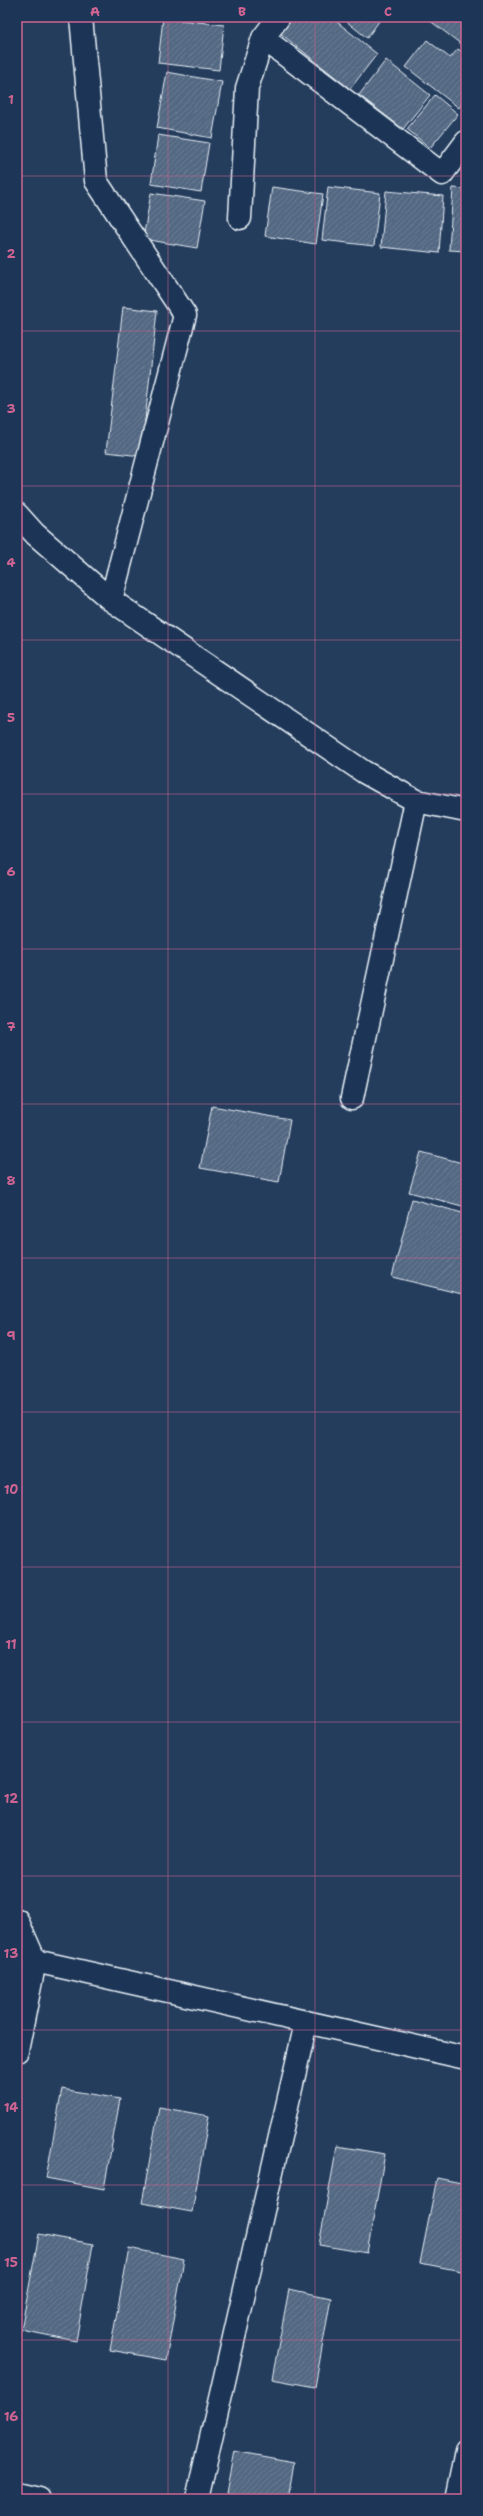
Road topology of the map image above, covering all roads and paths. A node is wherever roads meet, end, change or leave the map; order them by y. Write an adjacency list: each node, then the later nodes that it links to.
1 (81, 17): 8 (street)
2 (279, 17): 3 (street)
3 (263, 38): 4 (street); 5 (street)
4 (466, 142)
5 (240, 218)
6 (17, 514): 7 (street)
7 (26, 530): 8 (street)
8 (111, 600): 9 (street)
9 (416, 801): 10 (street); 11 (street)
10 (466, 811)
11 (352, 1098)
12 (17, 1920): 13 (street)
13 (35, 1961): 14 (street); 15 (street)
14 (306, 2023): 16 (street); 20 (street)
15 (17, 2051)
16 (466, 2058)
17 (466, 2451): 21 (street)
18 (17, 2494): 19 (street)
19 (39, 2499)
20 (197, 2499)
21 (456, 2499)

